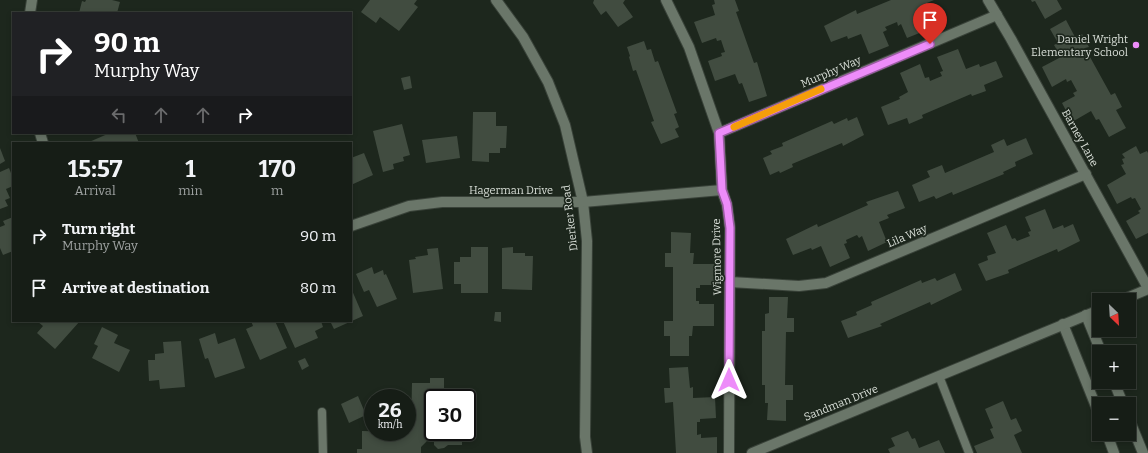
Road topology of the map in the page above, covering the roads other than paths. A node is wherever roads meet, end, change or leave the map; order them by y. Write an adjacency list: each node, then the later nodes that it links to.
1 (32, 0): 5 (street)
2 (496, 0): 10 (street, Dierker Road)
3 (666, 0): 7 (street, Wigmore Drive)
4 (988, 0): 6 (street, Barney Lane)
5 (30, 12)
6 (997, 15): 7 (street, Murphy Way); 8 (street, Barney Lane)
7 (719, 133): 9 (street, Wigmore Drive)
8 (1086, 174): 12 (street, Lila Way); 13 (street, Barney Lane)
9 (722, 190): 10 (street, Hagerman Drive); 12 (street, Wigmore Drive)
10 (583, 202): 11 (street, Hagerman Drive); 25 (street, Dierker Road)
11 (352, 226)
12 (730, 282): 26 (street, Wigmore Drive)
13 (1148, 289): 14 (street)
14 (1136, 294)
15 (1092, 313): 16 (street, Sandman Drive)
16 (1086, 315): 17 (street, Sandman Drive); 18 (street)
17 (1063, 324): 19 (street, Sandman Drive); 20 (street)
18 (1098, 345)
19 (939, 376): 27 (street, Sandman Drive); 28 (lane)
20 (1092, 397)
21 (322, 412): 24 (lane)
22 (1136, 436): 30 (street)
23 (1110, 441): 29 (street)
24 (323, 453)
25 (587, 453)
26 (728, 453)
27 (752, 453)
28 (969, 453)
29 (1114, 453)
30 (1143, 453)

